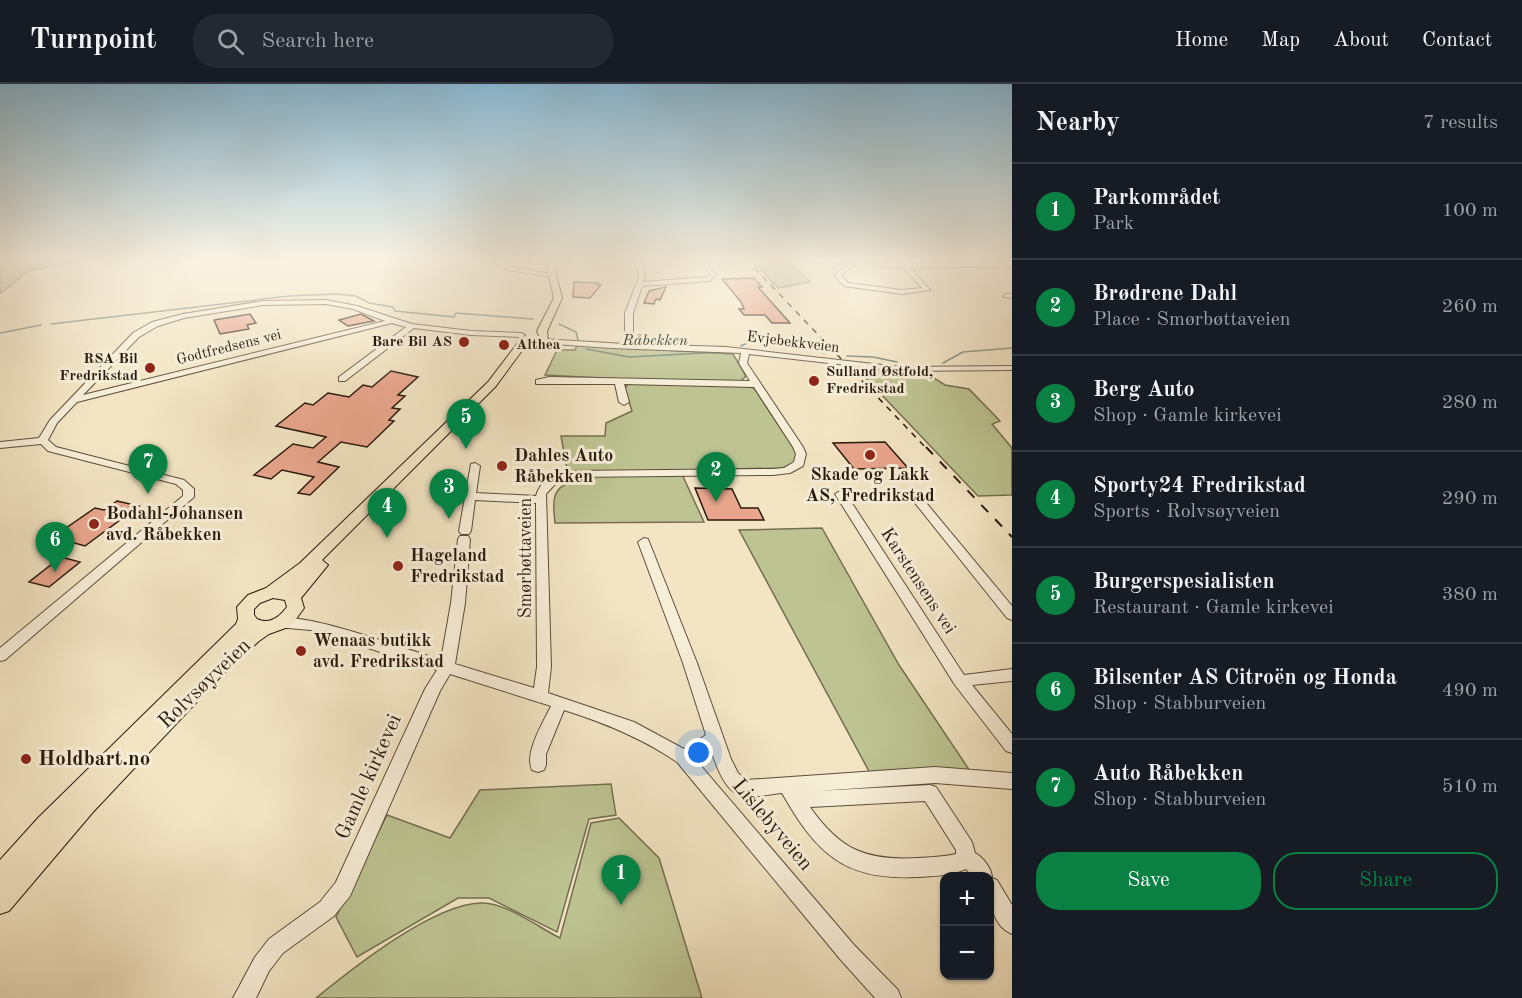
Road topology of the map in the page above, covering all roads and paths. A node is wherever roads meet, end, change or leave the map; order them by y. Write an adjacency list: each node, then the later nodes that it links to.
1 (295, 302): 15 (street, Evjebekkveien)
2 (319, 302): 5 (street, Evjebekkveien)
3 (556, 302): 7 (main road)
4 (633, 302): 8 (street)
5 (392, 321): 6 (street, Evjebekkveien); 15 (street, Godtfredsens vei)
6 (412, 326): 7 (street, Evjebekkveien); 11 (street)
7 (532, 338): 8 (street, Evjebekkveien); 23 (main road); 24 (main road)
8 (629, 346): 9 (street, Evjebekkveien)
9 (746, 351): 10 (street, Evjebekkveien); 14 (street, Smørbøttaveien)
10 (1012, 368)
11 (342, 379)
12 (539, 382): 13 (street)
13 (619, 383): 14 (street); 16 (street)
14 (755, 384): 21 (street, Smørbøttaveien)
15 (74, 400): 17 (street, Evjebekkveien)
16 (624, 402)
17 (43, 441): 18 (street); 28 (street)
18 (0, 445)
19 (475, 466): 20 (street, Gamle kirkevei)
20 (470, 496): 21 (street); 29 (street, Gamle kirkevei)
21 (542, 500): 32 (street, Smørbøttaveien)
22 (644, 542): 34 (street)
23 (272, 592): 24 (main road); 26 (main road)
24 (294, 602): 26 (main road); 27 (street)
25 (1012, 615): 31 (street, Karstensens vei)
26 (264, 624): 27 (street, Lislebyveien); 42 (main road, Rolvsøyveien); 44 (main road, Rolvsøyveien)
27 (311, 625): 29 (street, Lislebyveien)
28 (0, 656)
29 (447, 667): 32 (street, Lislebyveien); 46 (street, Gamle kirkevei)
30 (1012, 675): 31 (street)
31 (960, 681): 35 (street, Karstensens vei)
32 (540, 697): 33 (street, Lislebyveien)
33 (560, 702): 36 (street, Lislebyveien); 37 (street)
34 (714, 738): 36 (street); 39 (street)
35 (1012, 746)
36 (683, 757): 47 (street, Lislebyveien)
37 (538, 765)
38 (1012, 781): 39 (street)
39 (791, 793): 40 (street); 40 (street)
40 (966, 858): 41 (street)
41 (980, 872)
42 (0, 878)
43 (994, 893): 45 (street)
44 (0, 902)
45 (1012, 924)
46 (244, 998)
47 (890, 998)

